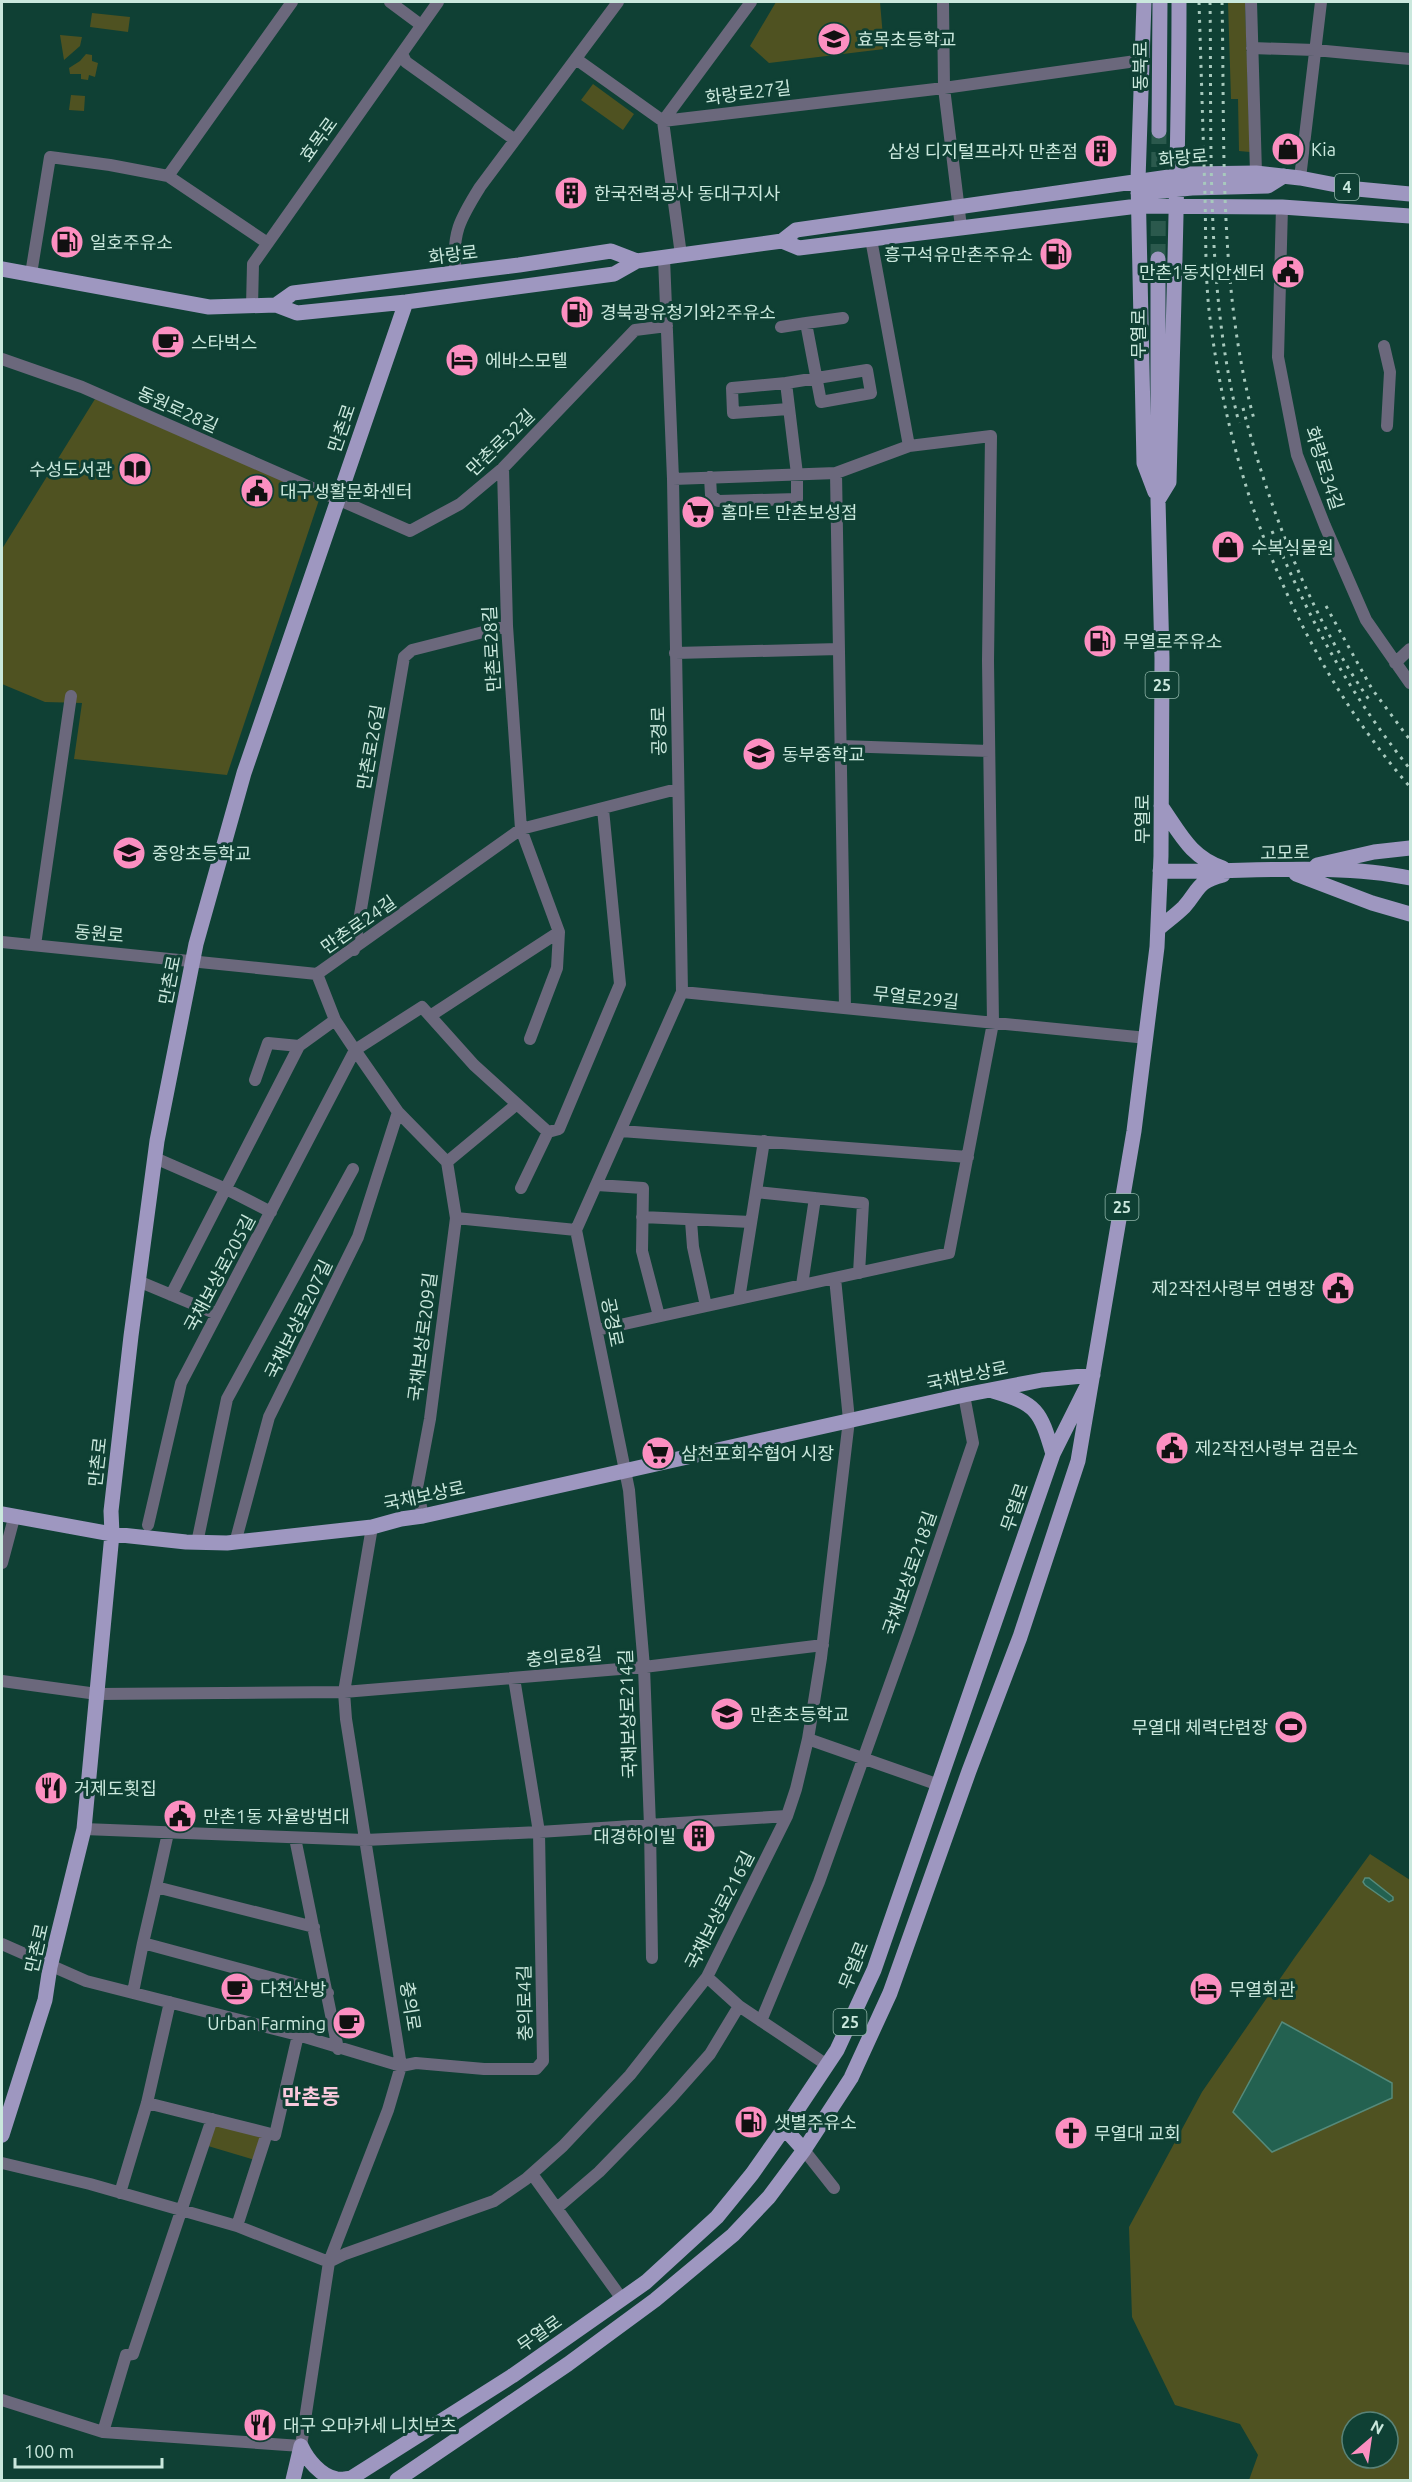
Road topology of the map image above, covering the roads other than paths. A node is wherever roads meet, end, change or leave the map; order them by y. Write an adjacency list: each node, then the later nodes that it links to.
1 (292, 2): 23 (street)
2 (390, 2): 12 (street)
3 (438, 2): 12 (street, 효목로)
4 (618, 2): 16 (street)
5 (751, 2): 20 (street)
6 (943, 2): 19 (street)
7 (1144, 2): 18 (main road)
8 (1160, 2): 21 (main road, 동북로)
9 (1179, 2): 26 (main road)
10 (1251, 2): 13 (street)
11 (1321, 2): 14 (street)
12 (421, 25): 15 (street, 효목로)
13 (1252, 48): 14 (street); 24 (street)
14 (1315, 50): 17 (street); 25 (street)
15 (402, 54): 22 (street); 37 (street, 효목로)
16 (576, 59): 20 (street); 22 (street)
17 (1410, 59)
18 (1143, 60): 19 (street, 화랑로27길); 29 (main road)
19 (944, 88): 20 (street, 화랑로27길); 32 (street)
20 (663, 121): 39 (street)
21 (1159, 131)
22 (515, 140): 44 (street)
23 (168, 176): 37 (street); 45 (street)
24 (1247, 177): 25 (main road, 화랑로 / 4); 26 (main road, 화랑로)
25 (1300, 178): 28 (main road, 4)
26 (1184, 182): 29 (main road, 화랑로); 31 (main road)
27 (1410, 183): 28 (main road)
28 (1377, 190): 30 (main road, 4)
29 (1138, 193): 31 (main road, 화랑로); 32 (main road, 화랑로); 35 (main road, 화랑로); 65 (main road)
30 (1410, 194)
31 (1184, 206): 33 (main road, 화랑로); 65 (main road)
32 (958, 207): 35 (street); 38 (main road, 화랑로)
33 (1282, 207): 34 (main road, 화랑로); 70 (street, 화랑로34길)
34 (1410, 216)
35 (961, 227): 36 (main road, 화랑로)
36 (871, 239): 38 (main road, 화랑로); 58 (street)
37 (266, 242): 48 (street, 효목로)
38 (782, 242): 39 (main road, 화랑로)
39 (681, 255): 40 (main road, 화랑로)
40 (664, 258): 42 (main road, 화랑로); 51 (street, 공경로)
41 (1158, 259): 65 (main road, 무열로 / 25)
42 (637, 261): 44 (main road, 화랑로); 46 (main road, 화랑로)
43 (2, 269): 45 (main road, 화랑로)
44 (456, 273): 47 (main road, 화랑로)
45 (31, 274): 48 (main road, 화랑로)
46 (406, 302): 47 (main road, 화랑로); 64 (main road, 만촌로)
47 (276, 305): 48 (main road, 화랑로)
48 (252, 306)
49 (843, 318): 50 (street)
50 (806, 323): 52 (street); 55 (street)
51 (667, 327): 59 (street, 만촌로32길); 63 (street, 공경로)
52 (781, 327)
53 (1384, 346): 57 (street)
54 (2, 359): 64 (street, 동원로28길)
55 (786, 383): 56 (street); 56 (street)
56 (788, 409): 61 (street)
57 (1387, 426)
58 (909, 446): 60 (street); 74 (street)
59 (503, 468): 64 (street, 만촌로32길); 66 (street, 만촌로28길)
60 (836, 473): 61 (street); 67 (street)
61 (797, 474): 62 (street); 62 (street)
62 (710, 477): 63 (street)
63 (673, 478): 69 (street, 공경로)
64 (338, 498): 90 (main road, 만촌로)
65 (1158, 500): 76 (main road, 무열로 / 25)
66 (507, 626): 78 (street, 만촌로28길); 89 (street, 만촌로26길)
67 (839, 649): 69 (street); 73 (street)
68 (1410, 649): 70 (street)
69 (675, 653): 75 (street, 공경로)
70 (1395, 663): 71 (street, 화랑로34길)
71 (1410, 683)
72 (71, 696): 88 (street)
73 (840, 746): 74 (street); 93 (street)
74 (989, 751): 96 (street)
75 (677, 789): 77 (street, 만촌로24길); 92 (street, 공경로)
76 (1161, 806): 80 (main road, 무열로 / 25); 82 (main road)
77 (603, 809): 78 (street, 만촌로24길); 105 (street)
78 (521, 829): 86 (street); 89 (street, 만촌로24길)
79 (1410, 848): 81 (main road)
80 (1160, 871): 82 (main road, 고모로); 85 (main road, 무열로 / 25)
81 (1288, 871): 82 (main road, 고모로); 83 (main road, 고모로); 84 (main road)
82 (1234, 872): 85 (main road)
83 (1410, 878)
84 (1410, 914)
85 (1158, 929): 97 (main road, 무열로 / 25)
86 (559, 932): 94 (street); 98 (street)
87 (2, 942): 88 (street, 동원로)
88 (35, 945): 90 (street, 동원로)
89 (354, 950): 91 (street, 만촌로24길)
90 (193, 960): 91 (street, 만촌로24길); 108 (main road, 만촌로)
91 (317, 974): 95 (street)
92 (682, 992): 93 (street, 무열로29길); 104 (street, 공경로)
93 (845, 1008): 96 (street, 무열로29길)
94 (430, 1016): 100 (street); 102 (street)
95 (335, 1020): 99 (street); 100 (street)
96 (993, 1023): 97 (street, 무열로29길); 107 (street)
97 (1147, 1038): 132 (main road, 무열로 / 25)
98 (530, 1039)
99 (298, 1046): 101 (street); 113 (street)
100 (355, 1050): 103 (street); 116 (street, 국채보상로205길)
101 (255, 1080)
102 (517, 1104): 105 (street); 109 (street)
103 (398, 1112): 109 (street); 144 (street, 국채보상로207길)
104 (621, 1131): 106 (street); 111 (street, 공경로)
105 (548, 1132): 112 (street)
106 (764, 1141): 107 (street); 114 (street)
107 (968, 1157): 122 (street)
108 (155, 1158): 113 (street); 124 (main road, 만촌로)
109 (447, 1162): 118 (street, 국채보상로209길)
110 (353, 1168): 143 (street, 국채보상로207길)
111 (597, 1185): 117 (street); 121 (street, 공경로)
112 (520, 1188)
113 (226, 1189): 116 (street); 126 (street)
114 (756, 1192): 115 (street); 120 (street)
115 (815, 1198): 122 (street); 125 (street)
116 (271, 1212): 129 (street, 국채보상로205길)
117 (642, 1217): 119 (street); 130 (street)
118 (456, 1218): 121 (street); 139 (street, 국채보상로209길)
119 (691, 1221): 120 (street); 128 (street)
120 (751, 1222): 127 (street)
121 (576, 1230): 131 (street, 공경로)
122 (859, 1273): 123 (street)
123 (835, 1278): 125 (street); 135 (street)
124 (138, 1281): 126 (street); 142 (main road, 만촌로)
125 (802, 1285): 127 (street)
126 (171, 1296): 129 (street)
127 (739, 1299): 128 (street)
128 (706, 1306): 130 (street)
129 (217, 1314): 140 (street, 국채보상로205길)
130 (659, 1317): 131 (street)
131 (597, 1330): 137 (street, 공경로)
132 (1093, 1375): 133 (main road, 국채보상로); 136 (main road, 무열로 / 25); 183 (main road, 무열로)
133 (990, 1390): 134 (main road, 국채보상로); 136 (main road)
134 (964, 1395): 135 (main road, 국채보상로); 153 (street, 국채보상로218길)
135 (849, 1420): 137 (main road, 국채보상로); 146 (street, 국채보상로216길)
136 (1053, 1454): 154 (main road, 무열로 / 25)
137 (626, 1470): 139 (main road, 국채보상로); 147 (street, 국채보상로214길)
138 (8, 1516): 142 (main road, 국채보상로); 145 (street)
139 (423, 1516): 141 (main road, 국채보상로)
140 (148, 1525)
141 (372, 1527): 144 (main road, 국채보상로); 150 (street, 충의로)
142 (112, 1534): 143 (main road, 국채보상로); 151 (main road, 만촌로)
143 (197, 1543): 144 (main road, 국채보상로)
144 (235, 1543)
145 (2, 1563)
146 (823, 1645): 147 (street, 충의로8길); 152 (street, 국채보상로216길)
147 (644, 1667): 148 (street, 충의로8길); 156 (street, 국채보상로214길)
148 (514, 1678): 150 (street, 충의로8길); 158 (street)
149 (2, 1681): 151 (street)
150 (344, 1692): 151 (street, 충의로8길); 161 (street, 충의로)
151 (97, 1694): 157 (main road, 만촌로)
152 (808, 1739): 153 (street); 155 (street, 국채보상로216길)
153 (862, 1760): 154 (street); 173 (street, 국채보상로218길)
154 (939, 1785): 177 (main road, 무열로 / 25)
155 (787, 1816): 156 (street); 168 (street, 국채보상로216길)
156 (650, 1826): 158 (street); 166 (street, 국채보상로214길)
157 (84, 1829): 159 (street); 167 (main road, 만촌로)
158 (539, 1832): 161 (street); 176 (street, 충의로4길)
159 (168, 1833): 160 (street); 162 (street)
160 (295, 1838): 161 (street); 163 (street)
161 (365, 1840): 176 (street, 충의로)
162 (156, 1887): 163 (street); 164 (street)
163 (314, 1927): 170 (street)
164 (144, 1943): 169 (street); 170 (street)
165 (2, 1944): 167 (street)
166 (652, 1958)
167 (50, 1967): 169 (street); 182 (main road, 만촌로)
168 (706, 1977): 172 (street); 185 (street, 국채보상로216길)
169 (133, 1992): 171 (street)
170 (328, 1993): 175 (street)
171 (170, 2001): 174 (street); 178 (street)
172 (739, 2006): 173 (street); 188 (street)
173 (761, 2021): 177 (street)
174 (298, 2036): 175 (street); 181 (street)
175 (338, 2049): 176 (street)
176 (401, 2066): 191 (street, 충의로)
177 (827, 2066): 180 (main road, 무열로 / 25)
178 (147, 2103): 179 (street); 187 (street)
179 (212, 2119): 181 (street); 189 (street)
180 (784, 2128): 183 (main road); 192 (main road, 무열로 / 25)
181 (271, 2134): 190 (street)
182 (2, 2135)
183 (804, 2150): 186 (street); 195 (main road, 무열로)
184 (2, 2163): 187 (street)
185 (532, 2174): 188 (street); 191 (street, 국채보상로216길)
186 (834, 2188)
187 (120, 2193): 189 (street)
188 (557, 2208): 192 (street)
189 (181, 2210): 190 (street); 196 (street)
190 (237, 2226): 191 (street)
191 (329, 2262): 197 (street, 충의로)
192 (621, 2299): 193 (main road, 무열로 / 25)
193 (521, 2370): 195 (main road); 198 (main road, 무열로 / 25)
194 (2, 2400): 196 (street)
195 (510, 2404): 200 (main road, 무열로)
196 (103, 2432): 197 (street)
197 (301, 2446): 198 (main road); 199 (main road, 충의로)
198 (350, 2479)
199 (293, 2481)
200 (397, 2481)

